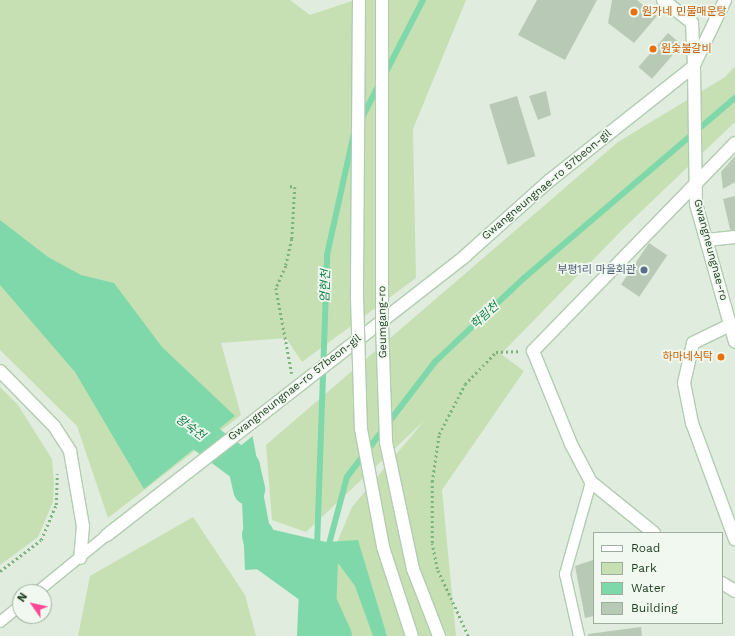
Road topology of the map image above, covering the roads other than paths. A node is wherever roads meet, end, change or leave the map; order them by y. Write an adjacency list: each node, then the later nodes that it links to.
1 (359, 0): 23 (street, bridge)
2 (382, 0): 24 (street, Geumgang-ro, bridge)
3 (663, 0): 5 (street, Gwangneungnae-ro)
4 (725, 0): 5 (street)
5 (694, 66): 7 (street, Gwangneungnae-ro); 15 (street, Gwangneungnae-ro 57beon-gil, bridge)
6 (735, 143): 7 (street)
7 (695, 181): 9 (street, Gwangneungnae-ro); 13 (street)
8 (735, 237): 9 (street)
9 (707, 240): 10 (street, Gwangneungnae-ro)
10 (730, 325): 11 (street, Gwangneungnae-ro); 16 (street)
11 (735, 342)
12 (0, 371): 17 (street)
13 (591, 482): 14 (street); 25 (lane)
14 (653, 532)
15 (108, 535): 17 (lane, Gwangneungnae-ro 57beon-gil)
16 (735, 539)
17 (80, 558): 19 (lane, Gwangneungnae-ro 57beon-gil)
18 (723, 583): 20 (street)
19 (47, 584)
20 (735, 591)
21 (12, 612): 22 (lane)
22 (0, 622)
23 (412, 636)
24 (439, 636)
25 (579, 636)

